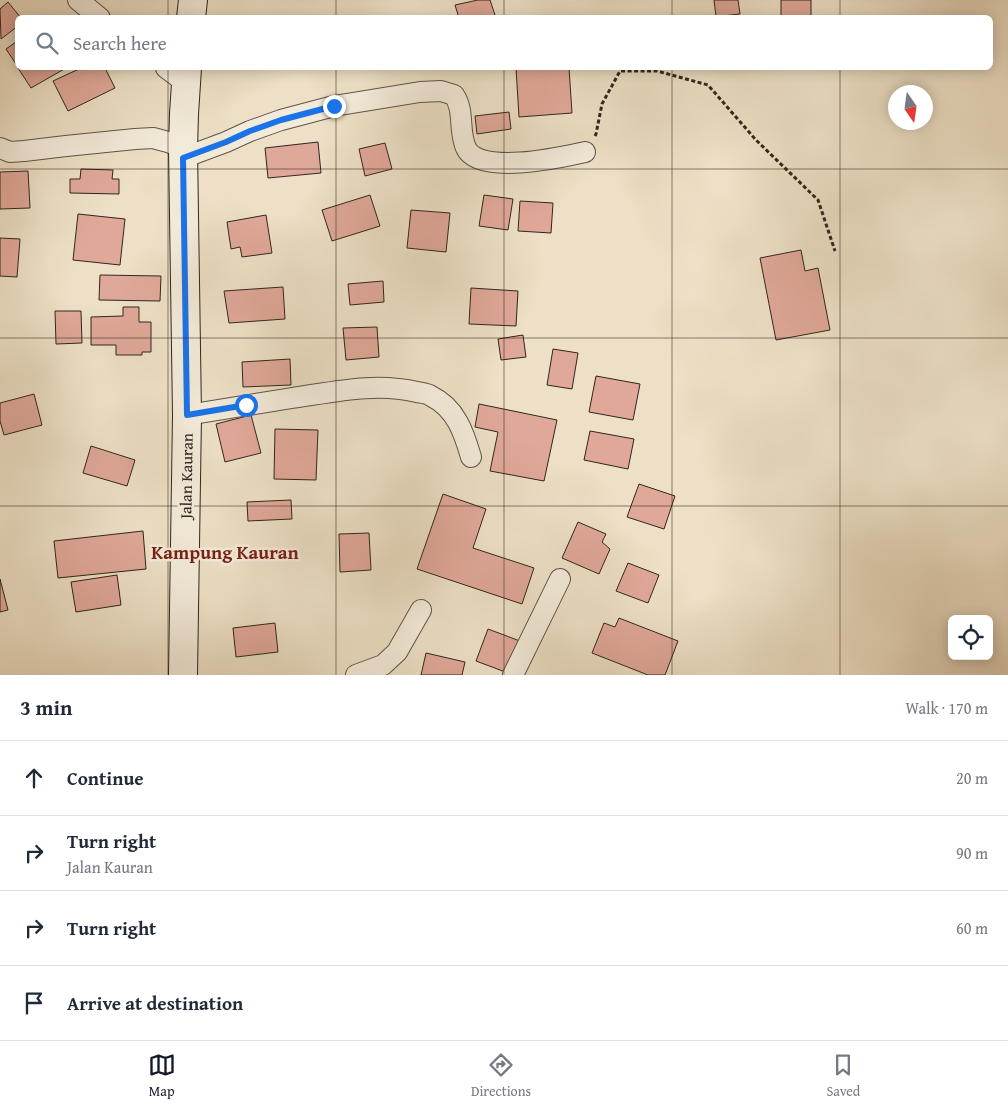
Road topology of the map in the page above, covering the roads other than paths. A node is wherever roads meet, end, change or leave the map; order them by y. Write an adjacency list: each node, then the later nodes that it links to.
1 (78, 0): 3 (street)
2 (193, 0): 4 (street)
3 (96, 15)
4 (191, 15)
5 (180, 72): 7 (street, Jalan Kauran)
6 (0, 148): 7 (street)
7 (183, 150): 8 (street); 9 (street, Jalan Kauran)
8 (585, 152)
9 (187, 415): 10 (street); 13 (street, Jalan Kauran)
10 (471, 457)
11 (560, 579): 15 (street)
12 (421, 610): 14 (street)
13 (183, 675)
14 (356, 675)
15 (513, 675)

